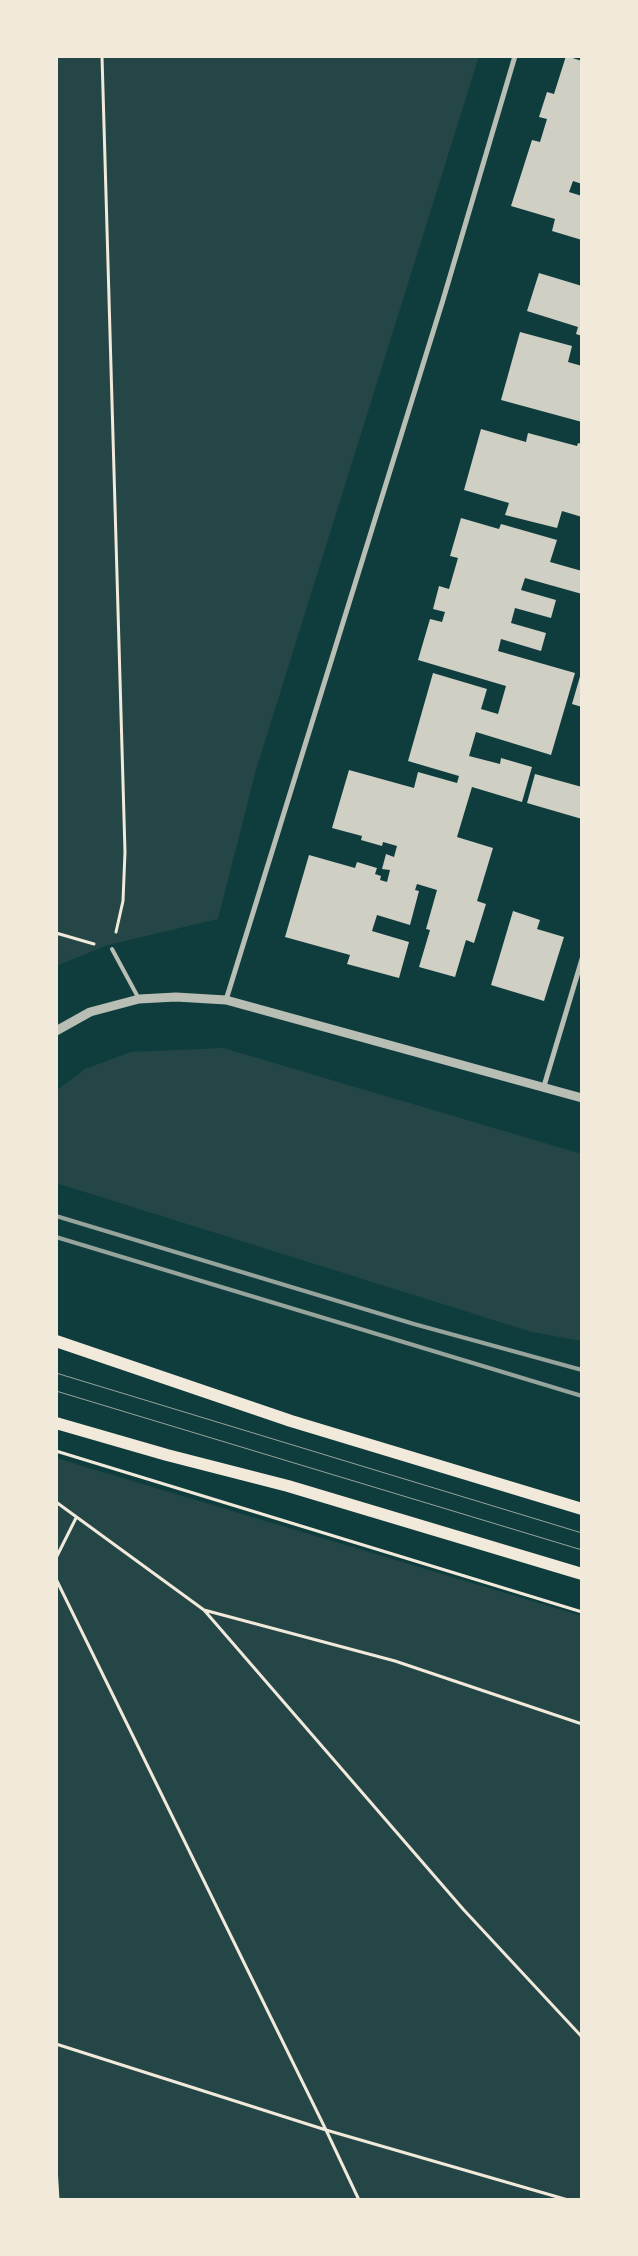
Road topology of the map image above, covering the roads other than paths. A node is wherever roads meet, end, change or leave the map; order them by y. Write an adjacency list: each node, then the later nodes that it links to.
1 (515, 56): 5 (street)
2 (112, 949): 4 (lane)
3 (582, 959): 7 (street)
4 (140, 999): 5 (street); 6 (street)
5 (226, 1000): 7 (street)
6 (56, 1031)
7 (544, 1086): 8 (street)
8 (582, 1098)
9 (56, 1341): 11 (main road)
10 (56, 1423): 12 (main road)
11 (582, 1509)
12 (582, 1574)

